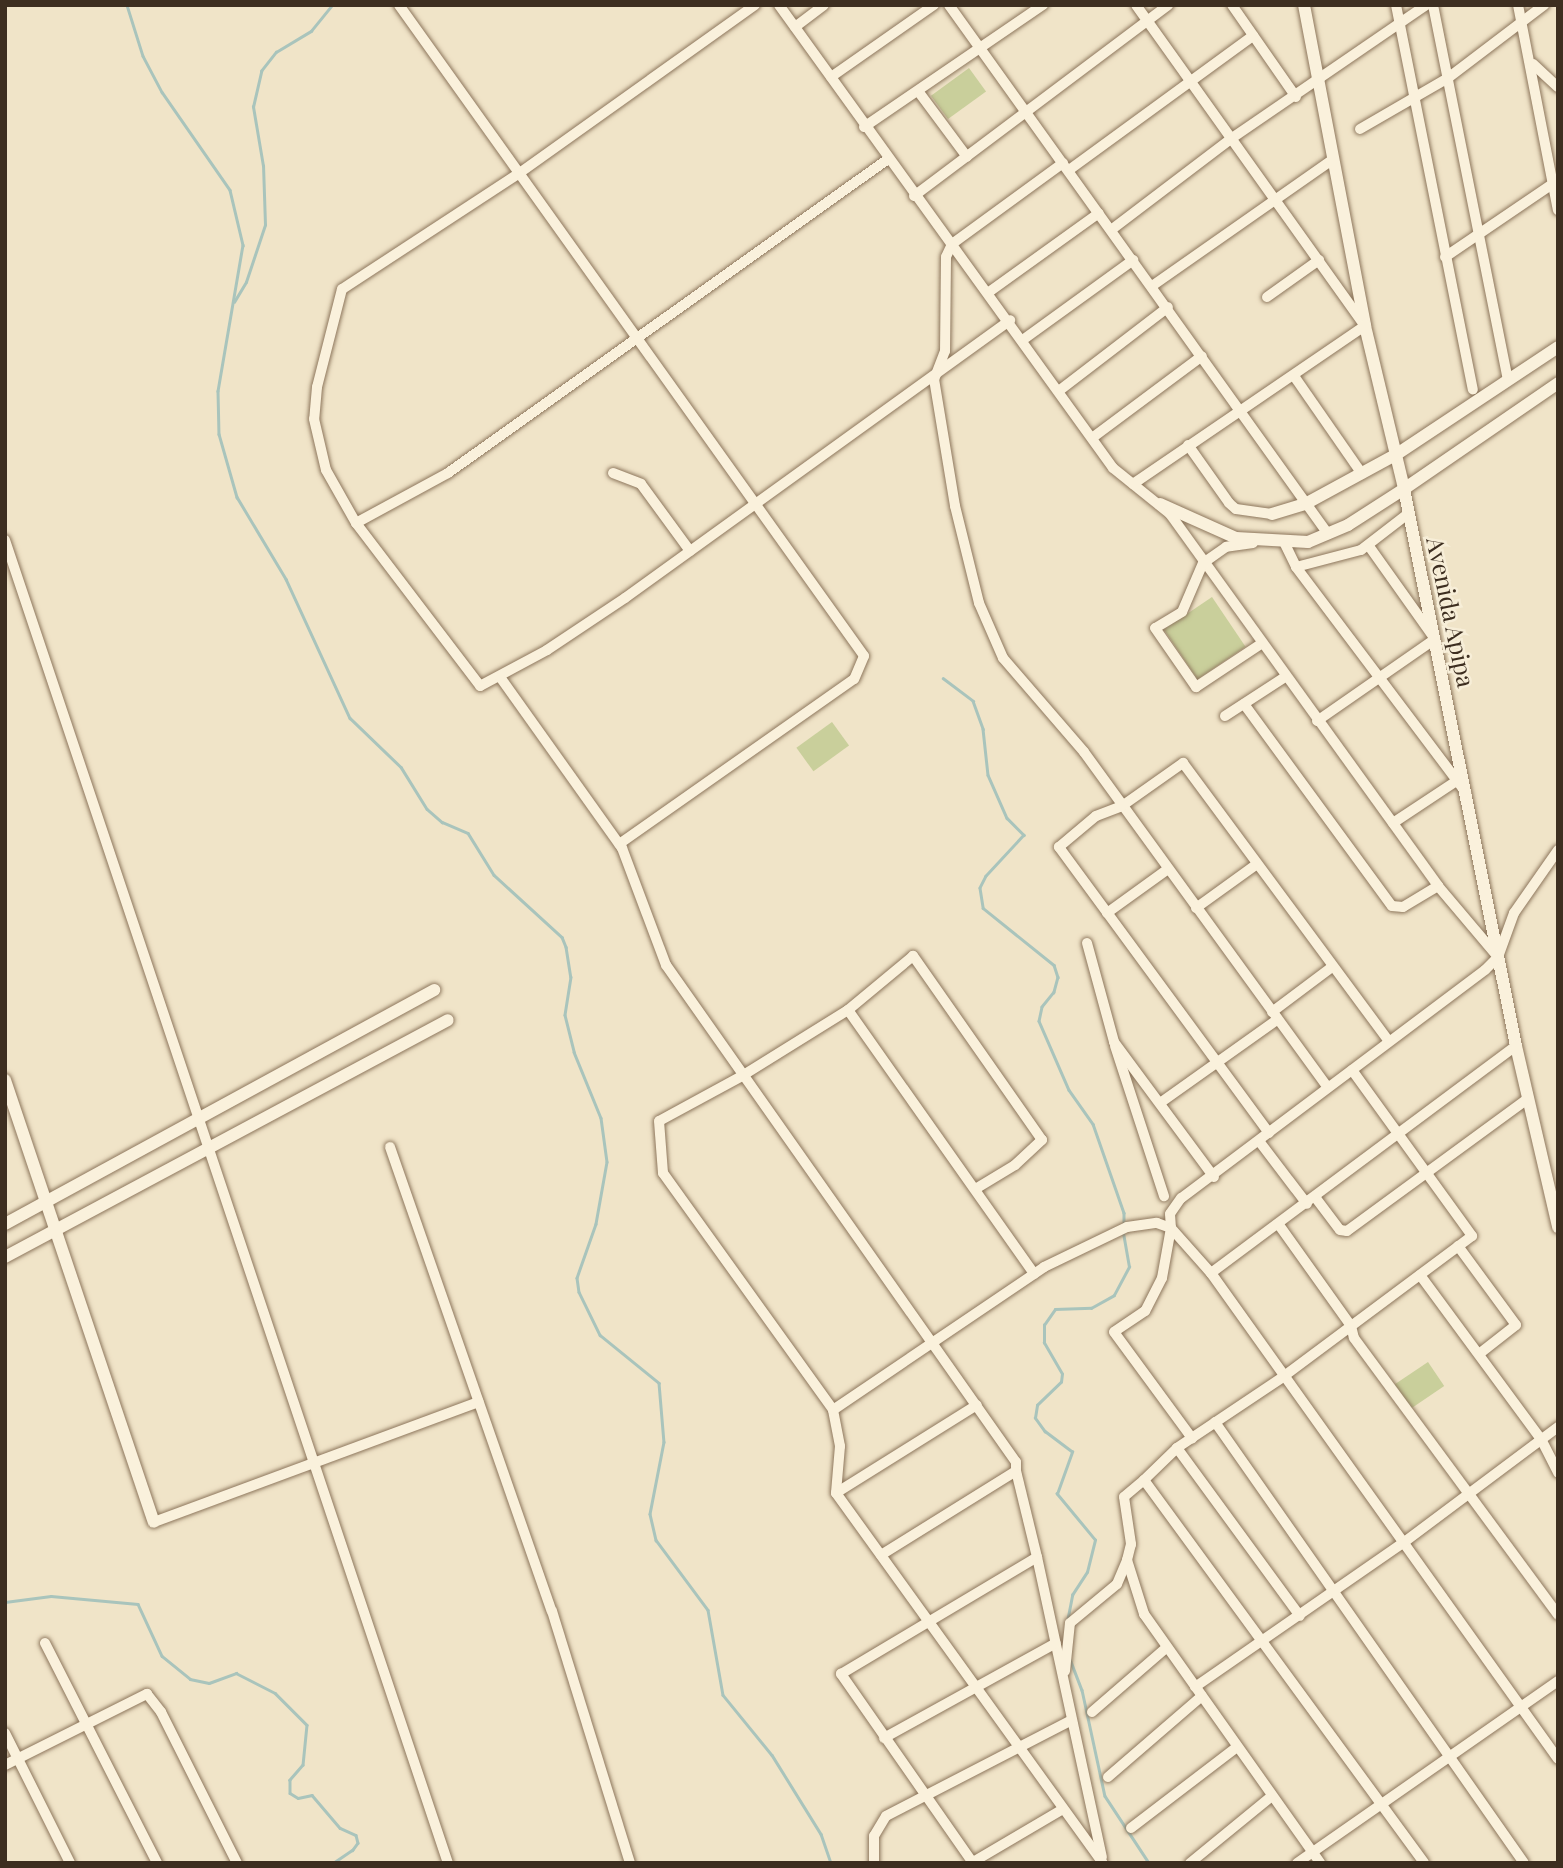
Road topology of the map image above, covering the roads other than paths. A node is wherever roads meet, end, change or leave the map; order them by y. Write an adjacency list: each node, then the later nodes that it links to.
1 (399, 5): 40 (street)
2 (755, 5): 40 (street)
3 (779, 5): 20 (street)
4 (824, 5): 20 (street)
5 (933, 5): 24 (street)
6 (949, 5): 22 (street)
7 (1043, 5): 22 (street)
8 (1136, 5): 17 (street)
9 (1168, 5): 17 (street)
10 (1232, 5): 21 (street)
11 (1304, 5): 26 (street, Avenida Apipa)
12 (1396, 5): 19 (street)
13 (1426, 5): 19 (street)
14 (1433, 5): 25 (street)
15 (1518, 5): 18 (street)
16 (1544, 5): 18 (street)
17 (1147, 22): 27 (street); 32 (street)
18 (1522, 22): 23 (street); 25 (street)
19 (1399, 23): 26 (street); 31 (street)
20 (794, 27): 24 (street)
21 (1253, 36): 27 (street); 30 (street)
22 (981, 48): 29 (street); 32 (street)
23 (1533, 64): 28 (street); 41 (street)
24 (831, 78): 33 (street)
25 (1448, 78): 31 (street); 47 (street)
26 (1317, 79): 30 (street); 38 (street, Avenida Apipa)
27 (1189, 80): 35 (street); 39 (street)
28 (1558, 87)
29 (918, 91): 33 (street); 36 (street)
30 (1296, 97): 35 (street)
31 (1413, 100): 34 (street); 49 (street)
32 (1028, 113): 36 (street); 39 (street)
33 (864, 127): 37 (street)
34 (1360, 129)
35 (1232, 138): 43 (street); 46 (street)
36 (967, 157): 42 (street)
37 (888, 159): 42 (street); 58 (street)
38 (1332, 160): 43 (street); 57 (street, Avenida Apipa)
39 (1066, 167): 45 (street); 48 (street)
40 (518, 174): 58 (street); 81 (street)
41 (1555, 183): 44 (street); 47 (street)
42 (914, 196): 48 (street)
43 (1275, 200): 51 (street); 52 (street)
44 (1558, 210)
45 (1099, 213): 46 (street); 53 (street)
46 (1111, 230): 50 (street)
47 (1479, 238): 49 (street); 64 (street)
48 (952, 244): 53 (street); 63 (street)
49 (1445, 257): 66 (street)
50 (1133, 260): 52 (street); 59 (street)
51 (1319, 260): 54 (street); 57 (street)
52 (1152, 286): 55 (street)
53 (989, 292): 56 (street)
54 (1267, 297)
55 (1168, 307): 61 (street); 67 (street)
56 (1010, 320): 59 (street); 63 (street)
57 (1365, 326): 62 (street); 71 (street, Avenida Apipa)
58 (636, 338): 78 (street); 81 (street)
59 (1024, 339): 67 (street)
60 (1558, 347): 64 (street)
61 (1202, 356): 68 (street); 69 (street)
62 (1294, 376): 68 (street); 73 (street)
63 (934, 379): 78 (street); 100 (street)
64 (1508, 379): 71 (street)
65 (1558, 383): 75 (street)
66 (1473, 389)
67 (1060, 390): 69 (street)
68 (1241, 410): 70 (street); 76 (street)
69 (1092, 438): 74 (street)
70 (1188, 445): 74 (street); 80 (street)
71 (1396, 454): 73 (street); 75 (street, Avenida Apipa)
72 (613, 473): 87 (street)
73 (1362, 474): 76 (street)
74 (1133, 484): 77 (street)
75 (1405, 489): 79 (street, Avenida Apipa); 82 (street)
76 (1307, 503): 80 (street); 82 (street)
77 (1160, 504): 84 (street); 88 (street)
78 (754, 505): 87 (street); 102 (street)
79 (1409, 513): 86 (street); 90 (street, Avenida Apipa)
80 (1272, 514)
81 (356, 523): 92 (street)
82 (1328, 534): 85 (street)
83 (5, 540): 126 (street)
84 (1261, 542): 85 (street); 88 (street)
85 (1285, 544): 89 (street)
86 (1369, 546): 89 (street); 90 (street)
87 (690, 551): 92 (street)
88 (1203, 563): 91 (street); 91 (street)
89 (1296, 567): 94 (street)
90 (1435, 639): 94 (street); 99 (street, Avenida Apipa)
91 (1261, 644): 93 (street)
92 (500, 677): 102 (street)
93 (1285, 677): 95 (street); 97 (street)
94 (1381, 681): 97 (street); 98 (street)
95 (1244, 704): 96 (street); 106 (street)
96 (1225, 716)
97 (1317, 721): 101 (street)
98 (1455, 782): 99 (street); 101 (street)
99 (1468, 796): 110 (street, Avenida Apipa)
100 (1122, 806): 104 (street); 105 (street); 108 (street)
101 (1394, 823): 106 (street)
102 (619, 844): 121 (street)
103 (1558, 850): 110 (street)
104 (1257, 864): 107 (street); 111 (street)
105 (1168, 869): 107 (street); 108 (street)
106 (1438, 886): 110 (street)
107 (1196, 908): 114 (street)
108 (1107, 913): 119 (street)
109 (1087, 943): 117 (street)
110 (1497, 957): 116 (street); 118 (street, Avenida Apipa)
111 (1332, 967): 114 (street); 116 (street)
112 (434, 990): 126 (street)
113 (848, 1010): 121 (street); 135 (street); 135 (street)
114 (1274, 1016): 119 (street); 123 (street)
115 (448, 1020): 131 (street)
116 (1389, 1041): 120 (street)
117 (1114, 1042): 125 (street); 136 (street)
118 (1516, 1046): 124 (street, Avenida Apipa); 128 (street)
119 (1217, 1064): 125 (street); 127 (street)
120 (1352, 1070): 123 (street); 128 (street)
121 (742, 1076): 150 (street); 155 (street)
122 (5, 1080): 137 (street)
123 (1327, 1087): 127 (street)
124 (1529, 1098): 132 (street); 134 (street, Avenida Apipa)
125 (1160, 1103): 133 (street)
126 (199, 1118): 131 (street); 137 (street)
127 (1269, 1133): 129 (street)
128 (1397, 1134): 132 (street); 138 (street)
129 (1259, 1141): 133 (street); 138 (street)
130 (390, 1147): 153 (street)
131 (209, 1148): 143 (street); 161 (street)
132 (1426, 1172): 138 (street); 144 (street)
133 (1214, 1177): 142 (street)
134 (1554, 1185): 141 (street, Avenida Apipa)
135 (977, 1188): 147 (street)
136 (1164, 1196)
137 (46, 1201): 139 (street); 143 (street)
138 (1311, 1201): 140 (street)
139 (5, 1224)
140 (1279, 1225): 146 (street); 149 (street)
141 (1558, 1227)
142 (1171, 1228): 146 (street); 147 (street); 158 (street)
143 (56, 1230): 145 (street); 167 (street)
144 (1458, 1246): 148 (street); 151 (street)
145 (5, 1257)
146 (1211, 1273): 152 (street)
147 (1034, 1274): 150 (street)
148 (1420, 1275): 149 (street); 151 (street)
149 (1351, 1326): 152 (street); 166 (street)
150 (935, 1345): 154 (street); 155 (street)
151 (1479, 1354): 159 (street)
152 (1283, 1377): 156 (street); 168 (street)
153 (480, 1402): 161 (street); 209 (street)
154 (977, 1405): 162 (street); 165 (street)
155 (833, 1410): 165 (street)
156 (1216, 1422): 158 (street); 172 (street)
157 (1558, 1427): 159 (street)
158 (1192, 1438): 160 (street)
159 (1541, 1439): 163 (street); 166 (street)
160 (1177, 1448): 164 (street); 174 (street)
161 (316, 1464): 167 (street); 208 (street)
162 (1016, 1471): 169 (street); 170 (street)
163 (1558, 1473)
164 (1144, 1480): 171 (street); 176 (street)
165 (836, 1493): 169 (street)
166 (1466, 1493): 168 (street); 173 (street)
167 (154, 1522)
168 (1404, 1542): 172 (street); 185 (street)
169 (881, 1555): 175 (street)
170 (1037, 1557): 175 (street); 178 (street)
171 (1127, 1560): 179 (street); 183 (street)
172 (1337, 1590): 174 (street); 194 (street)
173 (1558, 1615)
174 (1300, 1616): 176 (street)
175 (928, 1622): 182 (street); 190 (street)
176 (1261, 1642): 181 (street); 200 (street)
177 (45, 1643): 188 (street)
178 (1056, 1643): 182 (street); 183 (street)
179 (1167, 1647): 181 (street); 186 (street)
180 (1558, 1681): 185 (street)
181 (1195, 1687): 184 (street)
182 (974, 1688): 190 (street); 192 (street)
183 (1064, 1688): 187 (street)
184 (1202, 1696): 191 (street); 197 (street)
185 (1521, 1707): 194 (street); 195 (street)
186 (1092, 1712)
187 (1070, 1721): 192 (street); 211 (street)
188 (86, 1724): 193 (street); 206 (street); 207 (street)
189 (5, 1733): 193 (street)
190 (884, 1738): 199 (street)
191 (1237, 1746): 198 (street); 202 (street)
192 (1018, 1747): 199 (street); 201 (street)
193 (18, 1759): 196 (street); 205 (street)
194 (1449, 1759): 200 (street); 215 (street)
195 (1558, 1759)
196 (5, 1765)
197 (1108, 1777)
198 (1272, 1796): 203 (street); 212 (street)
199 (924, 1797): 204 (street); 210 (street)
200 (1383, 1806): 203 (street); 214 (street)
201 (1063, 1809): 204 (street); 211 (street)
202 (1130, 1828)
203 (1317, 1858): 213 (street)
204 (973, 1862)
205 (70, 1863)
206 (157, 1863)
207 (237, 1863)
208 (448, 1863)
209 (630, 1863)
210 (874, 1863)
211 (1104, 1863)
212 (1190, 1863)
213 (1297, 1863)
214 (1424, 1863)
215 (1524, 1863)

